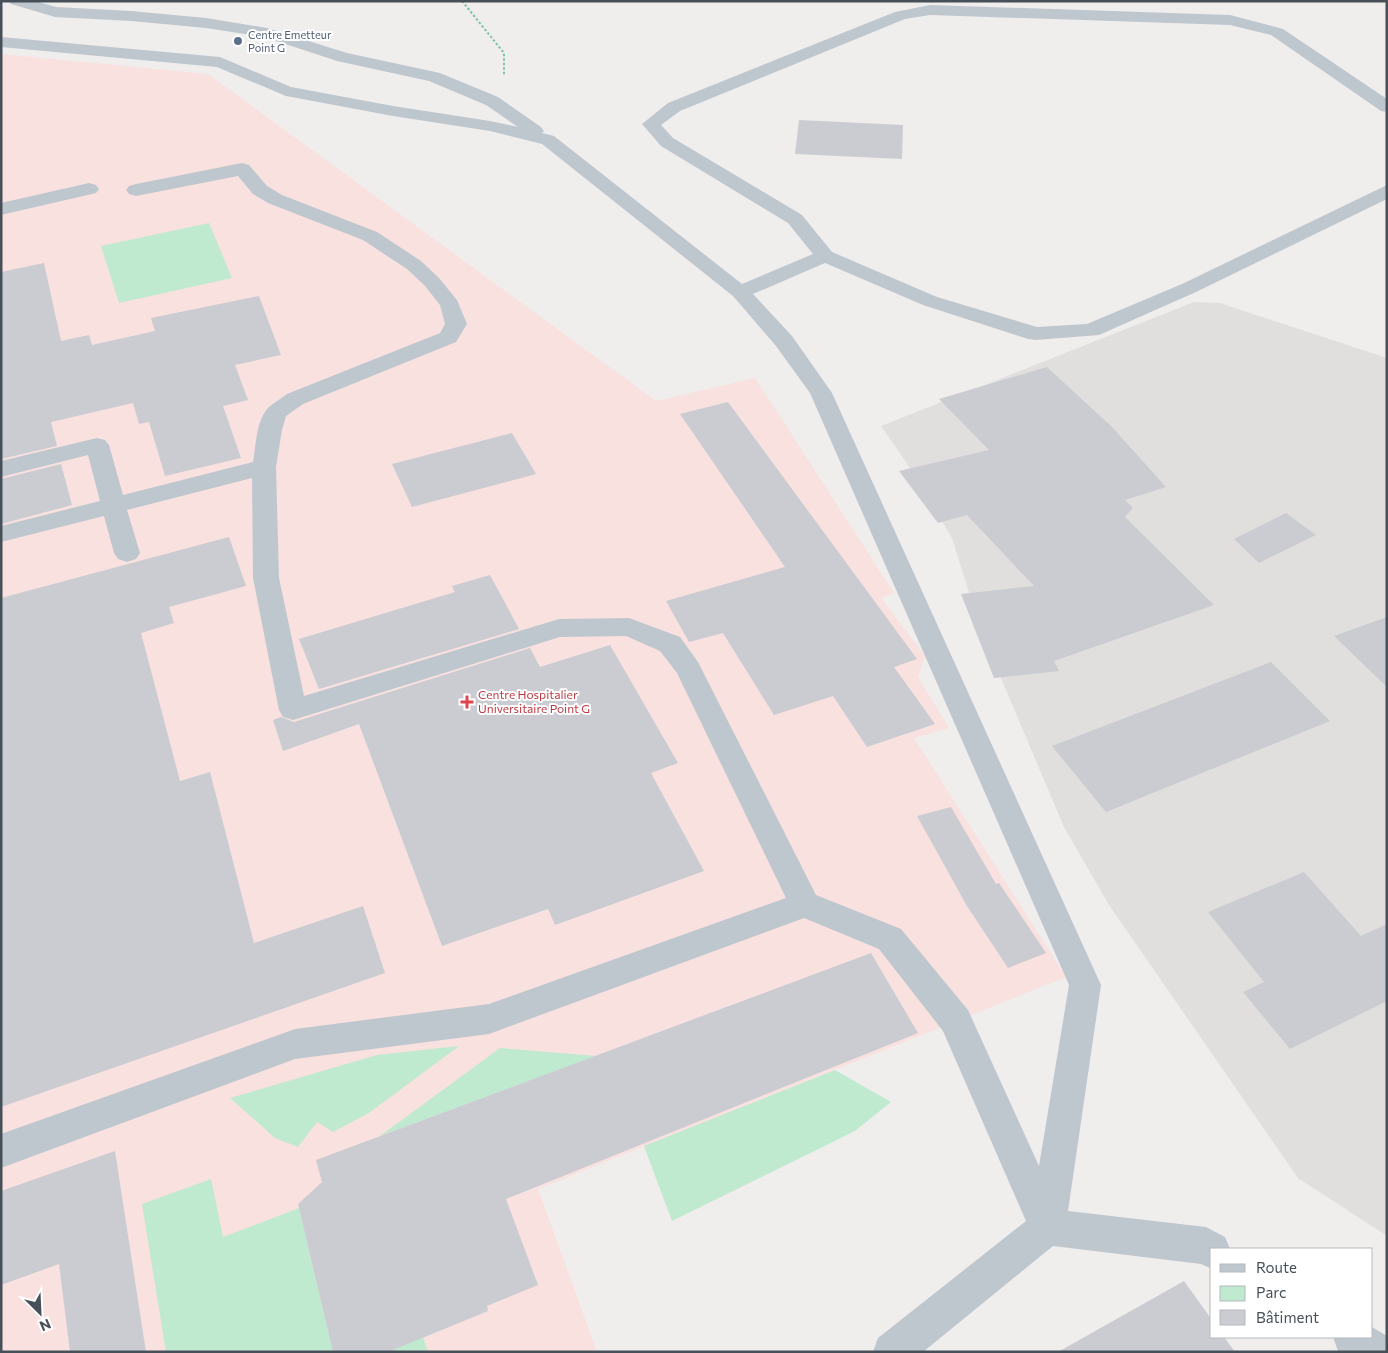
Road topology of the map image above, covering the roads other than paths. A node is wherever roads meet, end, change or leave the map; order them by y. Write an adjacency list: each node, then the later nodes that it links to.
1 (17, 1): 4 (street)
2 (1, 42): 4 (street)
3 (1387, 107): 9 (street)
4 (548, 140): 10 (street)
5 (89, 189): 8 (street)
6 (136, 190): 11 (street)
7 (1387, 191): 9 (street)
8 (1, 209)
9 (825, 256): 10 (street)
10 (740, 292): 18 (street)
11 (264, 467): 13 (street); 16 (street)
12 (1, 469): 13 (street)
13 (113, 505): 14 (street); 15 (street)
14 (1, 534)
15 (127, 553)
16 (805, 904): 17 (street); 18 (street)
17 (1, 1151)
18 (1047, 1227): 19 (street); 21 (street)
19 (1210, 1249)
20 (1354, 1338): 22 (street)
21 (892, 1352)
22 (1377, 1352)

